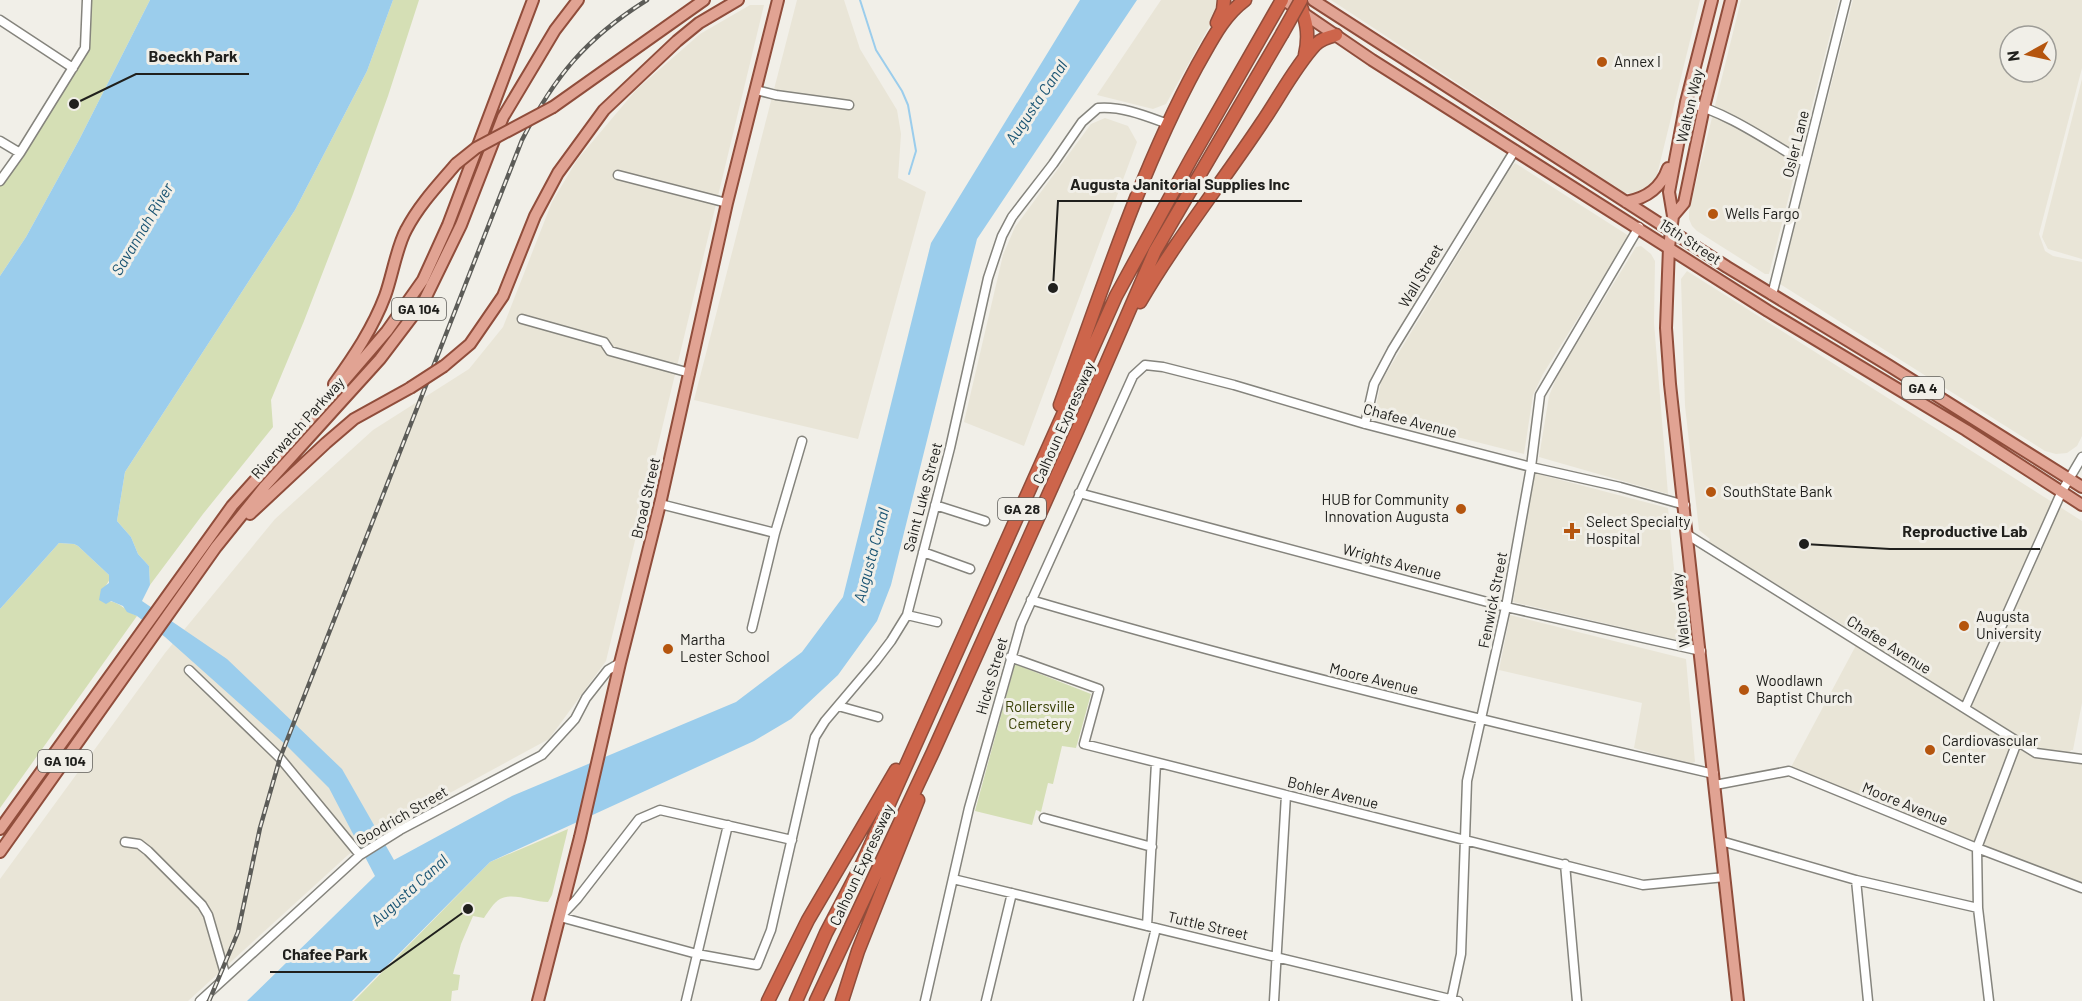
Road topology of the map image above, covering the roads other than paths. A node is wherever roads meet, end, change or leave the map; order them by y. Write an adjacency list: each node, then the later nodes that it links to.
1 (87, 0): 20 (street)
2 (533, 0): 45 (main road, Riverwatch Parkway / GA 104)
3 (578, 0): 61 (main road, Riverwatch Parkway / GA 104)
4 (704, 0): 45 (main road, bridge)
5 (738, 0): 61 (main road, bridge)
6 (778, 0): 21 (main road, Broad Street)
7 (1224, 0): 18 (highway)
8 (1245, 0): 18 (highway)
9 (1283, 0): 15 (main road, 15th Street); 57 (highway, Calhoun Expressway / GA 28)
10 (1300, 0): 15 (highway); 41 (highway, Calhoun Expressway / GA 28, bridge)
11 (1312, 0): 33 (main road, 15th Street)
12 (1712, 0): 22 (main road, Walton Way)
13 (1731, 0): 24 (main road, Walton Way)
14 (1846, 0): 30 (street, Osler Lane)
15 (1304, 14): 17 (main road, 15th Street); 19 (highway)
16 (0, 20): 20 (street)
17 (1336, 35): 19 (highway); 28 (main road, 15th Street)
18 (1212, 39): 25 (highway)
19 (1304, 59): 41 (highway)
20 (73, 68): 29 (street)
21 (756, 90): 23 (street); 34 (main road, Broad Street)
22 (1686, 102): 24 (street); 26 (main road, Walton Way)
23 (849, 105)
24 (1704, 107): 30 (street); 35 (main road, Walton Way)
25 (1168, 124): 54 (street, Saint Luke Street); 57 (highway)
26 (1679, 139): 33 (main road); 35 (main road, Walton Way)
27 (0, 141): 29 (street)
28 (1515, 150): 36 (main road, 15th Street); 44 (street, Wall Street)
29 (20, 153): 32 (street)
30 (1804, 162): 39 (street, Osler Lane)
31 (618, 175): 34 (street)
32 (0, 181)
33 (1626, 202): 37 (main road, 15th Street)
34 (727, 203): 42 (main road, Broad Street)
35 (1673, 216): 37 (main road, Walton Way)
36 (1639, 227): 38 (main road, 15th Street); 48 (street, Fenwick Street)
37 (1671, 231): 38 (main road, Walton Way); 39 (main road, 15th Street / GA 4)
38 (1669, 247): 51 (main road, 15th Street / GA 4); 55 (main road, Walton Way)
39 (1772, 295): 49 (main road, 15th Street / GA 4)
40 (522, 319): 42 (street)
41 (1115, 344): 70 (highway, Calhoun Expressway / GA 28)
42 (690, 373): 53 (main road, Broad Street)
43 (1133, 376): 44 (street, Chafee Avenue); 52 (street, Hicks Street)
44 (1365, 424): 48 (street, Chafee Avenue)
45 (299, 430): 86 (main road, Riverwatch Parkway / GA 104)
46 (802, 441): 59 (street)
47 (2082, 457): 49 (street)
48 (1531, 467): 55 (street, Chafee Avenue); 65 (street, Fenwick Street)
49 (2069, 479): 50 (main road, 15th Street / GA 4); 51 (street)
50 (2082, 488)
51 (2062, 491): 56 (main road, 15th Street / GA 4); 75 (street)
52 (1079, 493): 64 (street, Hicks Street); 65 (street, Wrights Avenue)
53 (660, 504): 59 (street); 72 (main road, Broad Street)
54 (935, 505): 58 (street); 62 (street, Saint Luke Street)
55 (1685, 505): 60 (main road, Walton Way)
56 (2082, 505)
57 (1018, 516): 76 (highway, Calhoun Expressway / GA 28)
58 (985, 521)
59 (775, 533): 68 (street)
60 (1688, 535): 69 (main road, Walton Way); 75 (street, Chafee Avenue)
61 (216, 547): 93 (main road, Riverwatch Parkway / GA 104)
62 (923, 552): 63 (street); 66 (street, Saint Luke Street)
63 (970, 568)
64 (1031, 600): 71 (street, Hicks Street); 78 (street, Moore Avenue)
65 (1506, 607): 69 (street, Wrights Avenue); 78 (street, Fenwick Street)
66 (907, 615): 67 (street); 74 (street, Saint Luke Street)
67 (937, 622)
68 (752, 628)
69 (1701, 651): 82 (main road, Walton Way)
70 (976, 657): 113 (highway, Calhoun Expressway / GA 28); 114 (highway)
71 (1011, 657): 81 (street, Bohler Avenue); 97 (street, Hicks Street)
72 (620, 663): 94 (street, Goodrich Street); 102 (main road, Broad Street)
73 (189, 670): 94 (street)
74 (838, 706): 77 (street); 87 (street, Saint Luke Street)
75 (1965, 708): 79 (street, Chafee Avenue)
76 (929, 715): 111 (highway); 112 (highway, Calhoun Expressway / GA 28)
77 (878, 717)
78 (1482, 720): 82 (street, Moore Avenue); 88 (street, Fenwick Street)
79 (2017, 742): 80 (street, Chafee Avenue); 92 (street)
80 (2082, 759)
81 (1156, 763): 83 (street, Bohler Avenue); 91 (street)
82 (1714, 779): 89 (main road, Walton Way); 92 (street, Moore Avenue)
83 (1286, 795): 88 (street, Bohler Avenue); 105 (street)
84 (1044, 818): 91 (street)
85 (728, 825): 87 (street); 102 (street); 104 (street)
86 (0, 829)
87 (792, 840): 104 (street, Saint Luke Street)
88 (1465, 840): 95 (street, Bohler Avenue); 107 (street, Fenwick Street)
89 (1721, 841): 96 (main road, Walton Way); 98 (street)
90 (125, 842): 106 (street)
91 (1152, 847): 103 (street)
92 (1977, 848): 99 (street, Moore Avenue); 101 (street)
93 (0, 852)
94 (360, 855): 106 (street, Goodrich Street)
95 (1565, 864): 96 (street, Bohler Avenue); 119 (street)
96 (1725, 877): 120 (main road, Walton Way)
97 (952, 879): 100 (street, Tuttle Street); 115 (street, Hicks Street)
98 (1856, 880): 101 (street); 121 (street)
99 (2082, 888)
100 (1012, 893): 103 (street, Tuttle Street); 116 (street)
101 (1978, 908): 122 (street)
102 (560, 917): 104 (street); 109 (main road, Broad Street)
103 (1152, 927): 105 (street, Tuttle Street); 117 (street)
104 (697, 954): 110 (street)
105 (1276, 956): 107 (street, Tuttle Street); 118 (street)
106 (226, 977): 108 (street, Goodrich Street)
107 (1453, 1000)
108 (200, 1001)
109 (538, 1001)
110 (686, 1001)
111 (768, 1001)
112 (796, 1001)
113 (816, 1001)
114 (842, 1001)
115 (925, 1001)
116 (986, 1001)
117 (1138, 1001)
118 (1274, 1001)
119 (1577, 1001)
120 (1738, 1001)
121 (1868, 1001)
122 (1989, 1001)

